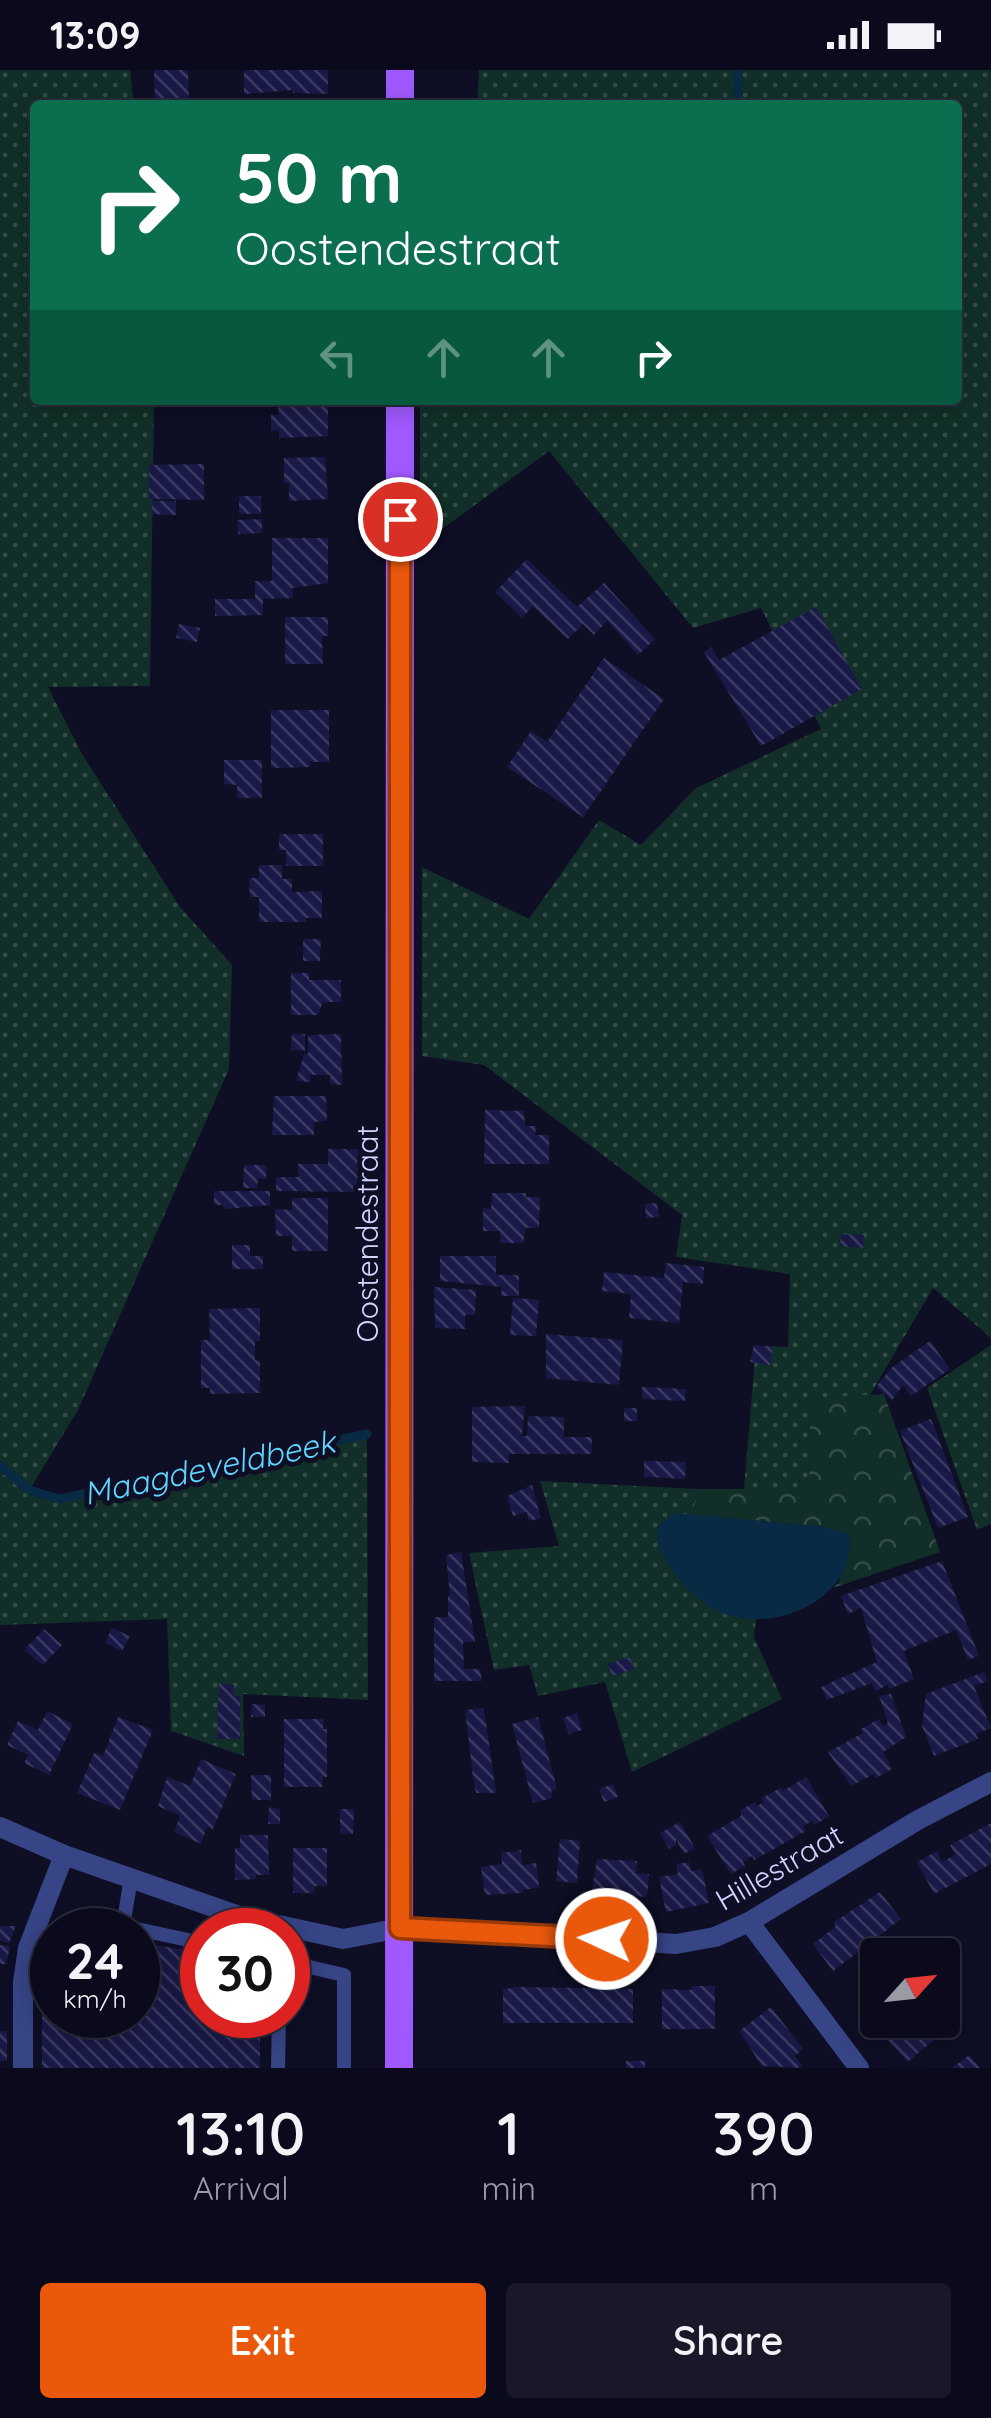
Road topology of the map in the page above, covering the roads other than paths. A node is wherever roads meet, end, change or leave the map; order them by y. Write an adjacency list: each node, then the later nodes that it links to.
1 (400, 70): 2 (main road)
2 (400, 100)
3 (400, 405): 9 (main road, Oostendestraat)
4 (991, 1782): 8 (street, Hillestraat)
5 (0, 1827): 6 (street, Hillestraat)
6 (64, 1855): 7 (street, Hillestraat); 13 (street)
7 (130, 1878): 9 (street, Hillestraat); 10 (lane)
8 (749, 1922): 9 (street, Hillestraat); 17 (street)
9 (400, 1928): 16 (main road, Oostendestraat)
10 (180, 1938)
11 (310, 1968): 15 (lane)
12 (279, 2038): 14 (lane)
13 (23, 2068)
14 (278, 2068)
15 (344, 2068)
16 (399, 2068)
17 (859, 2068)

